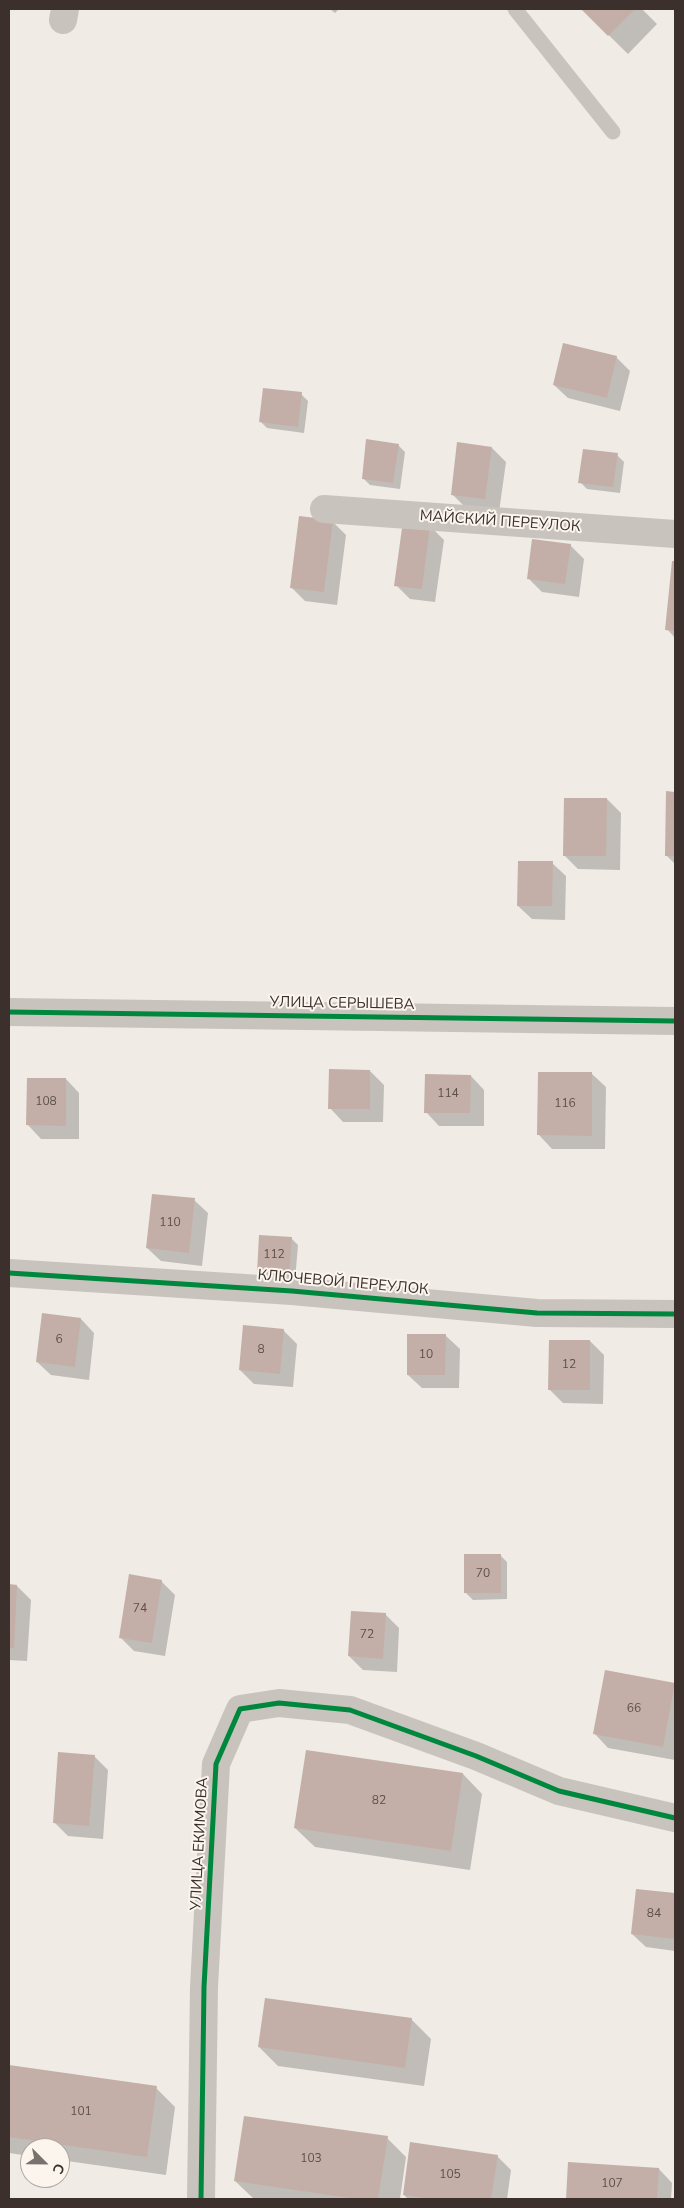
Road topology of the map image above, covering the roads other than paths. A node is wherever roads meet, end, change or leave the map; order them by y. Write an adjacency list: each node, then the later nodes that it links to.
1 (515, 9): 2 (lane)
2 (613, 132)
3 (324, 509): 4 (street, МАЙСКИЙ ПЕРЕУЛОК)
4 (675, 534)
5 (9, 1012): 6 (street, УЛИЦА СЕРЫШЕВА)
6 (675, 1021)
7 (9, 1273): 8 (street, КЛЮЧЕВОЙ ПЕРЕУЛОК)
8 (675, 1314)
9 (675, 1818): 10 (street, УЛИЦА ЕКИМОВА)
10 (201, 2199)

